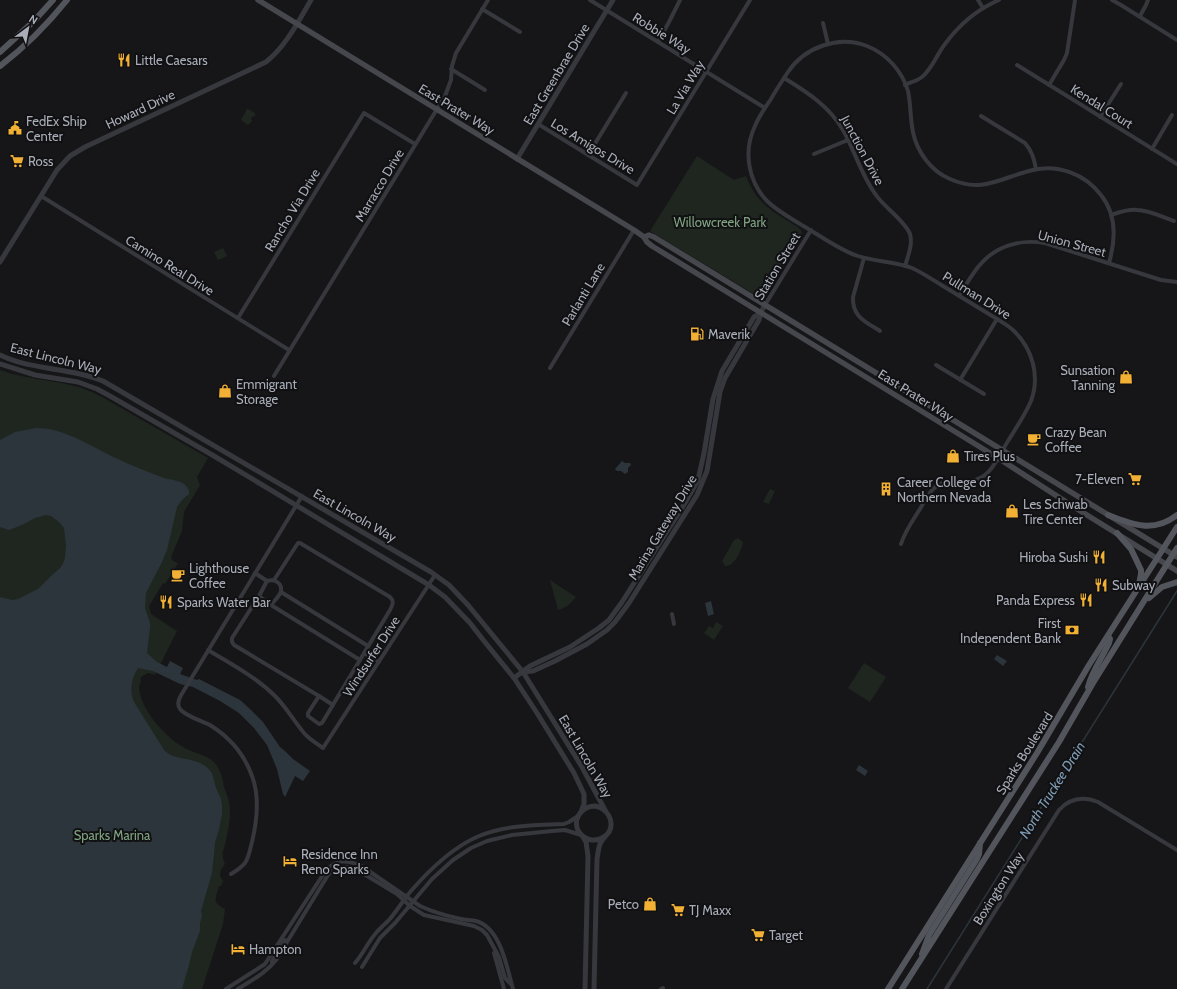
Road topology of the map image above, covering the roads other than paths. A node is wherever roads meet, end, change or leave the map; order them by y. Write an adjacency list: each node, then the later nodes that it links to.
1 (53, 0): 25 (main road)
2 (67, 0): 27 (main road)
3 (258, 0): 20 (main road, East Prater Way)
4 (311, 0): 20 (street, Howard Drive)
5 (488, 0): 16 (street, Marracco Drive)
6 (590, 0): 17 (street, Robbie Way)
7 (613, 0): 17 (street, East Greenbrae Drive)
8 (680, 0): 23 (street)
9 (750, 0): 29 (street, La Via Way)
10 (978, 0): 15 (street)
11 (1000, 0): 15 (street)
12 (1075, 0): 33 (street)
13 (1112, 0): 18 (street)
14 (1148, 0): 18 (street)
15 (983, 8): 31 (street)
16 (482, 9): 21 (street); 28 (street, Marracco Drive)
17 (607, 10): 23 (street, Robbie Way); 41 (street, East Greenbrae Drive)
18 (1140, 16): 22 (street)
19 (823, 23): 24 (street)
20 (297, 24): 37 (main road, East Prater Way); 51 (street, Howard Drive)
21 (520, 32)
22 (1177, 40)
23 (658, 42): 29 (street, Robbie Way)
24 (828, 44): 30 (street, Pullman Drive); 31 (street, Pullman Drive)
25 (0, 52)
26 (1017, 65): 33 (street, Kendal Court)
27 (0, 66)
28 (451, 69): 34 (street); 37 (street, Marracco Drive)
29 (706, 72): 36 (street, Robbie Way); 50 (street, La Via Way)
30 (784, 78): 36 (street, Pullman Drive); 42 (street, Junction Drive)
31 (905, 84): 49 (street, Pullman Drive)
32 (1121, 84): 40 (street)
33 (1049, 85): 40 (street, Kendal Court)
34 (485, 90)
35 (626, 93): 46 (street)
36 (765, 108): 55 (street, Pullman Drive)
37 (437, 110): 43 (street, Marracco Drive); 47 (main road, East Prater Way)
38 (1172, 115): 44 (street)
39 (981, 116): 49 (street)
40 (1100, 117): 44 (street, Kendal Court)
41 (538, 124): 46 (street, Los Amigos Drive); 47 (street, East Greenbrae Drive)
42 (848, 140): 45 (street); 60 (street, Junction Drive)
43 (415, 144): 65 (street, Rancho Via Drive); 68 (street, Marracco Drive)
44 (1152, 149): 48 (street, Kendal Court)
45 (814, 154)
46 (588, 155): 50 (street, Los Amigos Drive)
47 (517, 159): 54 (main road, East Prater Way)
48 (1177, 164)
49 (1036, 169): 52 (street, Pullman Drive)
50 (637, 185)
51 (41, 196): 58 (street, Howard Drive); 65 (street, Camino Real Drive)
52 (1111, 215): 53 (street); 59 (street, Pullman Drive)
53 (1174, 221)
54 (634, 230): 56 (main road, East Prater Way); 72 (street, Parlanti Lane)
55 (811, 230): 57 (street, Pullman Drive); 63 (street, Station Street)
56 (644, 237): 63 (main road, East Prater Way); 64 (main road, East Prater Way)
57 (864, 258): 60 (street, Pullman Drive); 67 (street)
58 (0, 262)
59 (1109, 263): 61 (street, Union Street); 62 (street, Union Street)
60 (905, 266): 62 (street, Pullman Drive)
61 (1177, 282)
62 (959, 296): 66 (street, Pullman Drive)
63 (766, 305): 64 (street, Station Street); 76 (main road, East Prater Way)
64 (761, 312): 77 (main road, East Prater Way); 110 (street, Marina Gateway Drive)
65 (238, 318): 68 (street, Camino Real Drive)
66 (997, 319): 74 (street); 76 (street, Pullman Drive)
67 (880, 331)
68 (289, 350): 73 (street, Marracco Drive)
69 (0, 355): 78 (street, East Lincoln Way)
70 (0, 364): 79 (street, East Lincoln Way)
71 (936, 365): 74 (street)
72 (550, 368)
73 (274, 376)
74 (960, 380): 75 (street)
75 (984, 394)
76 (1003, 450): 77 (street, Pullman Drive); 80 (main road, East Prater Way)
77 (998, 458): 83 (main road, East Prater Way); 84 (street, Pullman Drive)
78 (302, 496): 79 (street); 92 (street, East Lincoln Way)
79 (296, 506): 91 (street); 96 (street, East Lincoln Way)
80 (1108, 515): 81 (main road); 86 (main road, East Prater Way)
81 (1177, 515)
82 (1177, 527): 86 (main road, Sparks Boulevard)
83 (1117, 533): 88 (main road, East Prater Way); 97 (main road)
84 (901, 544)
85 (1177, 548): 87 (main road, Sparks Boulevard)
86 (1163, 549): 87 (main road, East Prater Way); 88 (main road, Sparks Boulevard)
87 (1175, 556): 89 (main road, Sparks Boulevard)
88 (1157, 558): 89 (main road, East Prater Way); 97 (main road, Sparks Boulevard)
89 (1167, 564): 90 (main road, East Prater Way); 101 (main road, Sparks Boulevard)
90 (1177, 571)
91 (255, 573): 94 (street); 106 (street)
92 (435, 575): 96 (street, Windsurfer Drive); 110 (street, East Lincoln Way)
93 (274, 580): 94 (street); 98 (street); 105 (street)
94 (267, 581): 99 (street)
95 (1177, 582): 101 (main road)
96 (429, 585): 109 (street, Windsurfer Drive); 111 (street, East Lincoln Way)
97 (1137, 591): 104 (main road, Sparks Boulevard)
98 (281, 592): 100 (street); 105 (street)
99 (259, 596): 100 (street); 113 (street)
100 (271, 605): 108 (street)
101 (1140, 606): 112 (main road, Sparks Boulevard)
102 (672, 614): 103 (street)
103 (674, 624)
104 (1108, 636): 112 (main road); 119 (main road, Sparks Boulevard)
105 (368, 646): 107 (street)
106 (208, 650): 109 (street, Windsurfer Drive); 121 (street)
107 (364, 652): 108 (street); 109 (street)
108 (360, 660): 114 (street)
109 (379, 662)
110 (523, 672): 111 (street, Marina Gateway Drive); 115 (street, East Lincoln Way)
111 (514, 678): 116 (street, East Lincoln Way)
112 (1086, 695): 131 (main road, Sparks Boulevard)
113 (318, 696): 114 (street); 114 (street)
114 (332, 705)
115 (605, 810): 116 (street); 118 (street)
116 (580, 814): 117 (street); 123 (street)
117 (583, 836): 118 (street); 124 (street); 140 (street)
118 (606, 836): 141 (street)
119 (980, 843): 131 (main road); 142 (main road, Sparks Boulevard)
120 (1177, 850): 144 (street, Boxington Way)
121 (231, 874)
122 (312, 892): 123 (street); 126 (street); 127 (street)
123 (404, 900): 124 (street); 125 (street); 127 (street); 132 (street)
124 (413, 901): 125 (street); 128 (street)
125 (410, 906): 129 (street); 134 (street)
126 (292, 922): 133 (street); 136 (street)
127 (297, 925): 133 (street)
128 (491, 931): 129 (street); 135 (street)
129 (486, 935): 130 (street)
130 (493, 948): 135 (street); 138 (street)
131 (921, 960): 143 (main road, Sparks Boulevard)
132 (355, 963)
133 (272, 964): 137 (street)
134 (362, 967)
135 (511, 984): 139 (street)
136 (226, 989)
137 (238, 989)
138 (504, 989)
139 (513, 989)
140 (585, 989)
141 (594, 989)
142 (888, 989)
143 (902, 989)
144 (946, 989)

